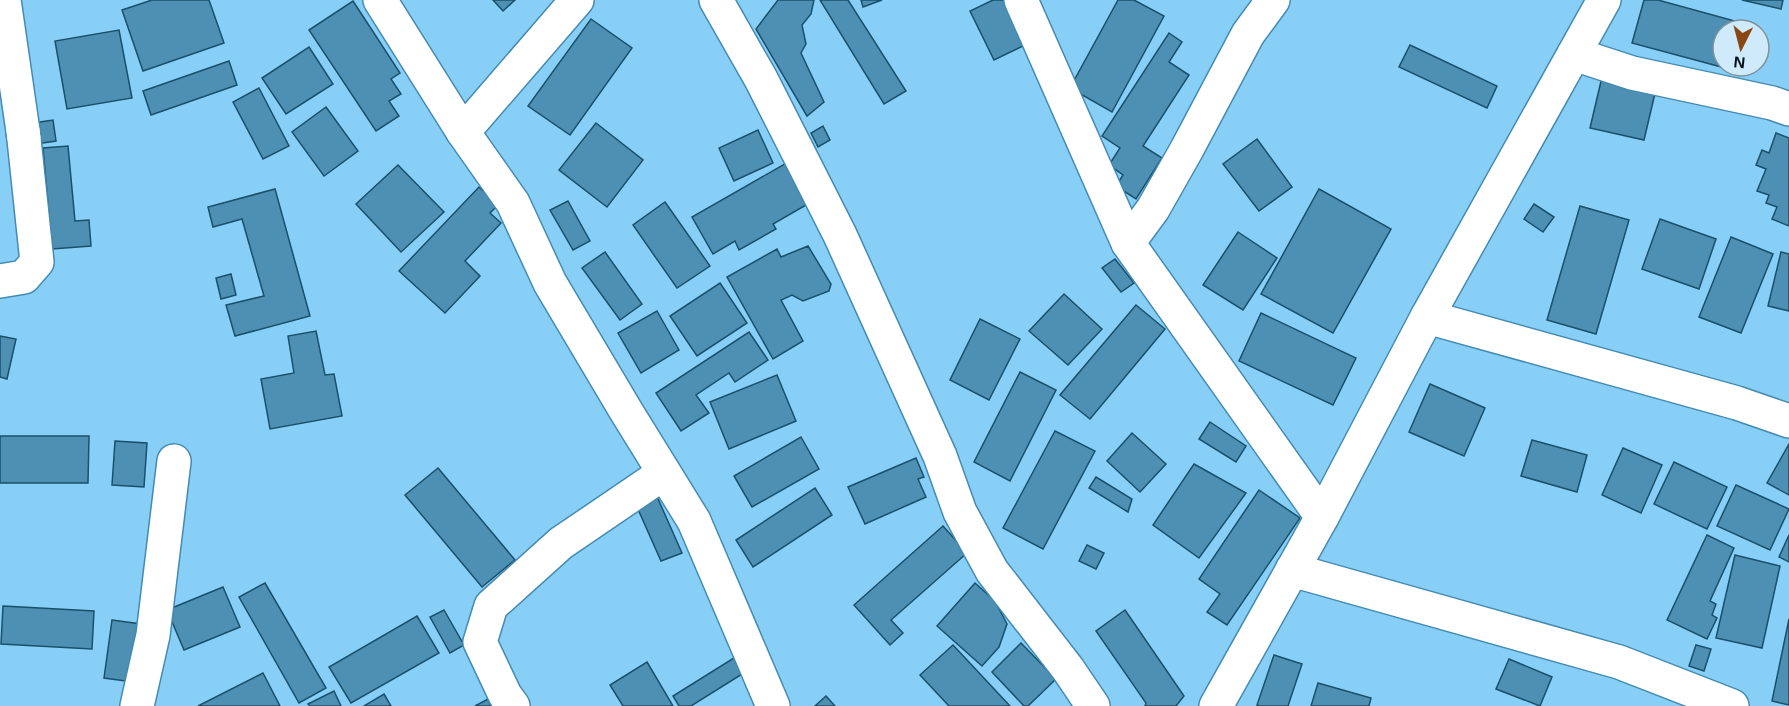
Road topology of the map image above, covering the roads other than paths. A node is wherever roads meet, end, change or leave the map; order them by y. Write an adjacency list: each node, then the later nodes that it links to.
1 (4, 0): 12 (street)
2 (577, 0): 10 (street)
3 (716, 0): 22 (street)
4 (1021, 0): 11 (street)
5 (1273, 0): 11 (street)
6 (1604, 0): 8 (street)
7 (383, 1): 10 (street)
8 (1574, 54): 9 (street); 13 (street)
9 (1789, 109)
10 (463, 132): 16 (street)
11 (1128, 243): 17 (street)
12 (0, 281)
13 (1427, 316): 14 (street); 17 (street)
14 (1789, 421)
15 (174, 461): 19 (street)
16 (664, 473): 20 (street); 21 (street)
17 (1322, 517): 18 (street)
18 (1292, 570): 23 (street); 24 (street)
19 (137, 706)
20 (513, 706)
21 (773, 706)
22 (1093, 706)
23 (1216, 706)
24 (1732, 706)

